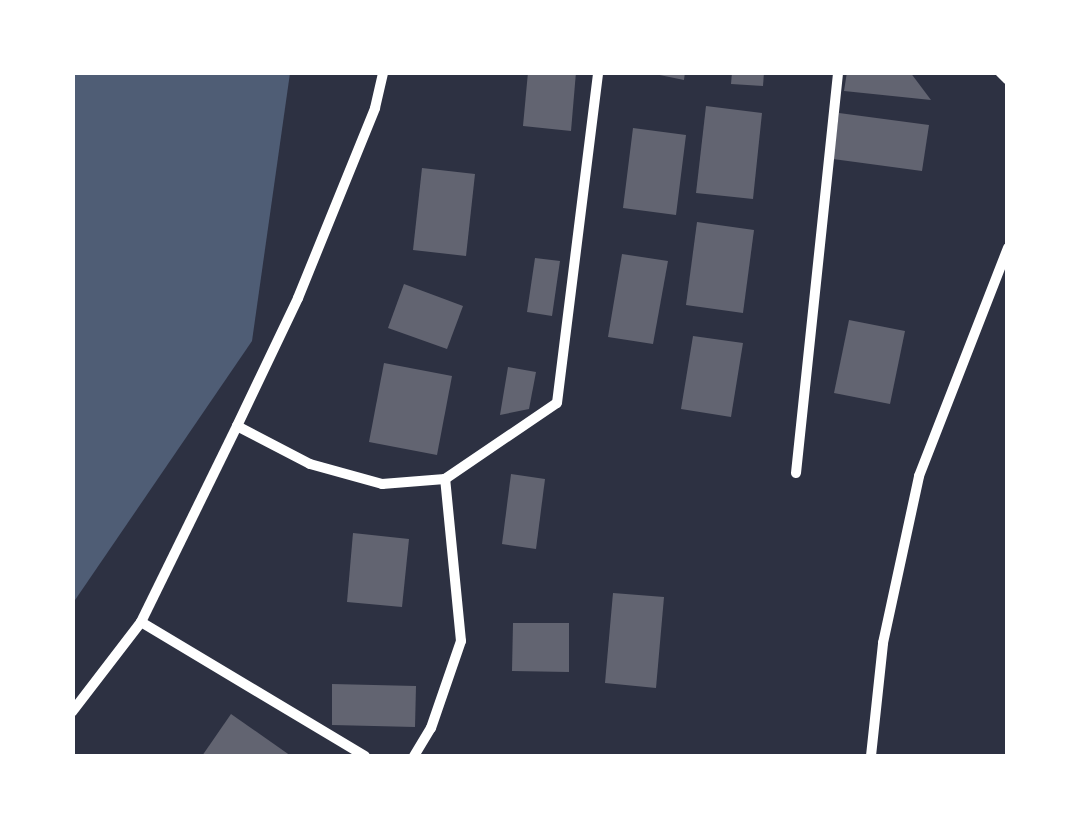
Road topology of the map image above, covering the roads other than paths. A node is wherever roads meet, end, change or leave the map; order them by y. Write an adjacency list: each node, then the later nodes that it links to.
1 (383, 72): 7 (street)
2 (598, 72): 9 (street)
3 (838, 72): 8 (street)
4 (1000, 72): 5 (street)
5 (1008, 80)
6 (1008, 248): 14 (street)
7 (237, 426): 9 (street); 10 (street)
8 (796, 473)
9 (444, 479): 13 (street)
10 (141, 622): 11 (street); 12 (street)
11 (72, 712)
12 (365, 756)
13 (414, 756)
14 (871, 756)

